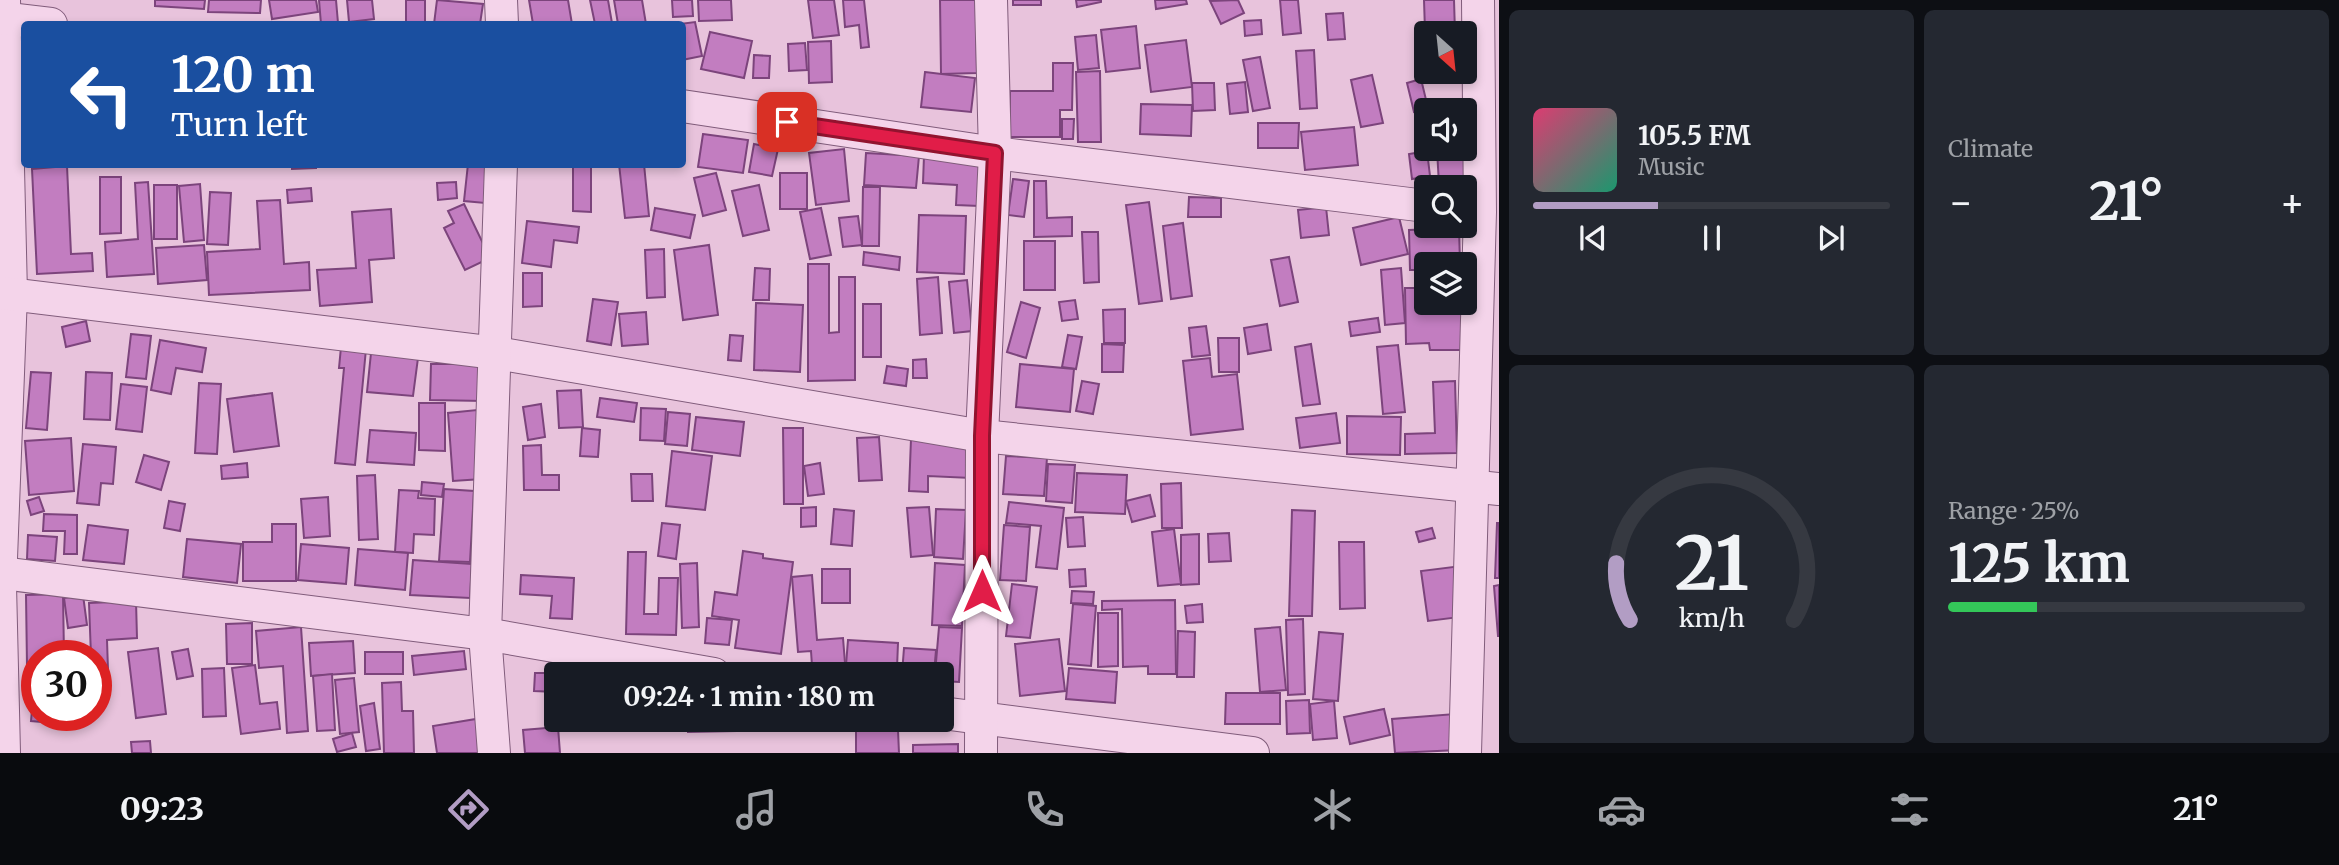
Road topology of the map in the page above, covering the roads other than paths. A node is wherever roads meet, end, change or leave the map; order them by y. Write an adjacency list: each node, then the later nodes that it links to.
1 (501, 0): 6 (street)
2 (990, 0): 8 (street)
3 (1478, 0): 11 (street)
4 (3, 12): 5 (street); 12 (street)
5 (39, 21)
6 (502, 21)
7 (686, 107): 8 (street)
8 (995, 153): 10 (street); 14 (street)
9 (501, 168): 13 (street)
10 (1414, 205)
11 (1481, 212): 15 (street)
12 (6, 293): 13 (street); 16 (street)
13 (496, 353): 14 (street); 17 (street)
14 (982, 436): 15 (street); 20 (street)
15 (1487, 488): 25 (street)
16 (1, 581): 17 (street); 21 (street)
17 (485, 634): 18 (street); 22 (street)
18 (645, 662)
19 (954, 715): 20 (street)
20 (981, 720): 23 (street); 24 (street)
21 (4, 753)
22 (494, 753)
23 (981, 753)
24 (1253, 753)
25 (1465, 753)

